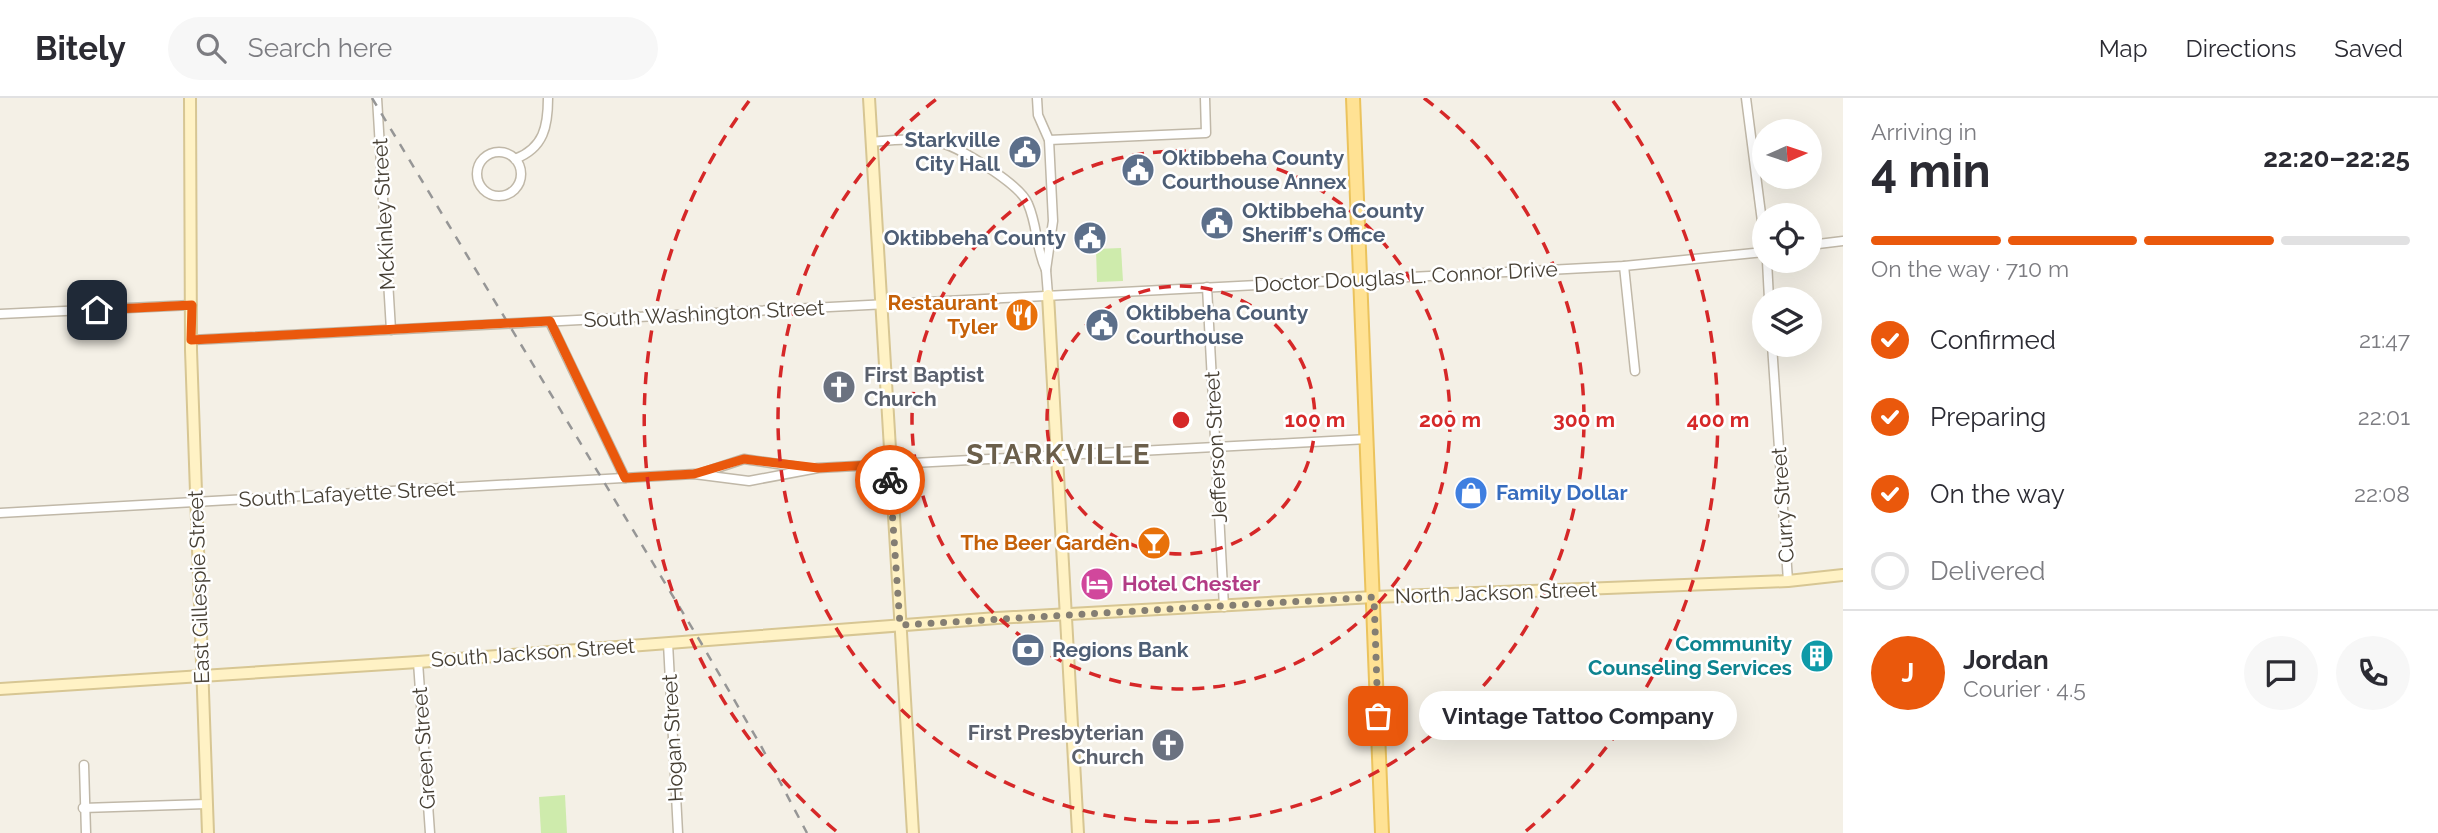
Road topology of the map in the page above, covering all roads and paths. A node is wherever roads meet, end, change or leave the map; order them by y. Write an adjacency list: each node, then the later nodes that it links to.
1 (190, 98): 23 (street, East Gillespie Street)
2 (377, 98): 27 (street, McKinley Street)
3 (548, 98): 11 (street)
4 (869, 98): 10 (street)
5 (1037, 98): 9 (street)
6 (1205, 98): 9 (street)
7 (1353, 98): 20 (main road)
8 (1745, 98): 12 (street)
9 (1049, 141): 14 (street)
10 (871, 142): 13 (street); 24 (street)
11 (515, 159): 11 (street)
12 (1759, 203)
13 (1037, 237): 14 (street); 19 (street)
14 (1051, 237): 19 (street)
15 (1843, 241): 16 (street)
16 (1822, 243)
17 (1752, 253): 18 (street, Doctor Douglas L. Connor Drive)
18 (1624, 266): 20 (street, Doctor Douglas L. Connor Drive); 30 (street)
19 (1046, 270): 22 (street)
20 (1361, 278): 21 (street, Doctor Douglas L. Connor Drive); 31 (main road)
21 (1207, 287): 22 (street, Doctor Douglas L. Connor Drive); 32 (street, Jefferson Street)
22 (1048, 295): 24 (street, South Washington Street); 33 (street)
23 (192, 305): 25 (street); 28 (street, East Gillespie Street)
24 (881, 306): 26 (street, South Washington Street); 35 (street)
25 (0, 314)
26 (550, 321): 27 (street, South Washington Street); 41 (street)
27 (391, 330): 28 (street, South Washington Street)
28 (191, 340): 42 (street, East Gillespie Street)
29 (1773, 357): 45 (street, Curry Street)
30 (1635, 371)
31 (1368, 439): 32 (street, South Lafayette Street); 46 (main road)
32 (1215, 446): 33 (street, South Lafayette Street); 47 (street, Jefferson Street)
33 (1058, 454): 35 (street, South Lafayette Street); 48 (street)
34 (768, 462): 36 (street, South Lafayette Street); 37 (street, South Lafayette Street); 39 (street)
35 (886, 464): 37 (street, South Lafayette Street); 49 (street)
36 (726, 467): 38 (street, South Lafayette Street); 40 (street)
37 (818, 468): 39 (street, South Lafayette Street)
38 (694, 474): 40 (street, South Lafayette Street); 41 (street, South Lafayette Street)
39 (768, 476): 40 (street, South Lafayette Street)
40 (727, 477)
41 (625, 478): 42 (street, South Lafayette Street)
42 (197, 502): 43 (street, South Lafayette Street); 52 (street, East Gillespie Street)
43 (0, 513)
44 (1843, 575): 45 (street, North Jackson Street)
45 (1788, 581): 46 (street, North Jackson Street)
46 (1374, 597): 47 (street, North Jackson Street); 63 (main road)
47 (1224, 607): 48 (street, North Jackson Street)
48 (1066, 615): 49 (street, South Jackson Street); 62 (street)
49 (900, 625): 50 (street, South Jackson Street); 61 (street)
50 (668, 643): 51 (street, South Jackson Street); 60 (street, Hogan Street)
51 (418, 662): 52 (street, South Jackson Street); 59 (street, Green Street)
52 (201, 676): 53 (street, South Jackson Street); 55 (street, East Gillespie Street)
53 (0, 689)
54 (84, 765): 56 (street)
55 (206, 804): 56 (street); 58 (street, East Gillespie Street)
56 (83, 808): 57 (street)
57 (86, 833)
58 (208, 833)
59 (430, 833)
60 (678, 833)
61 (913, 833)
62 (1078, 833)
63 (1382, 833)

